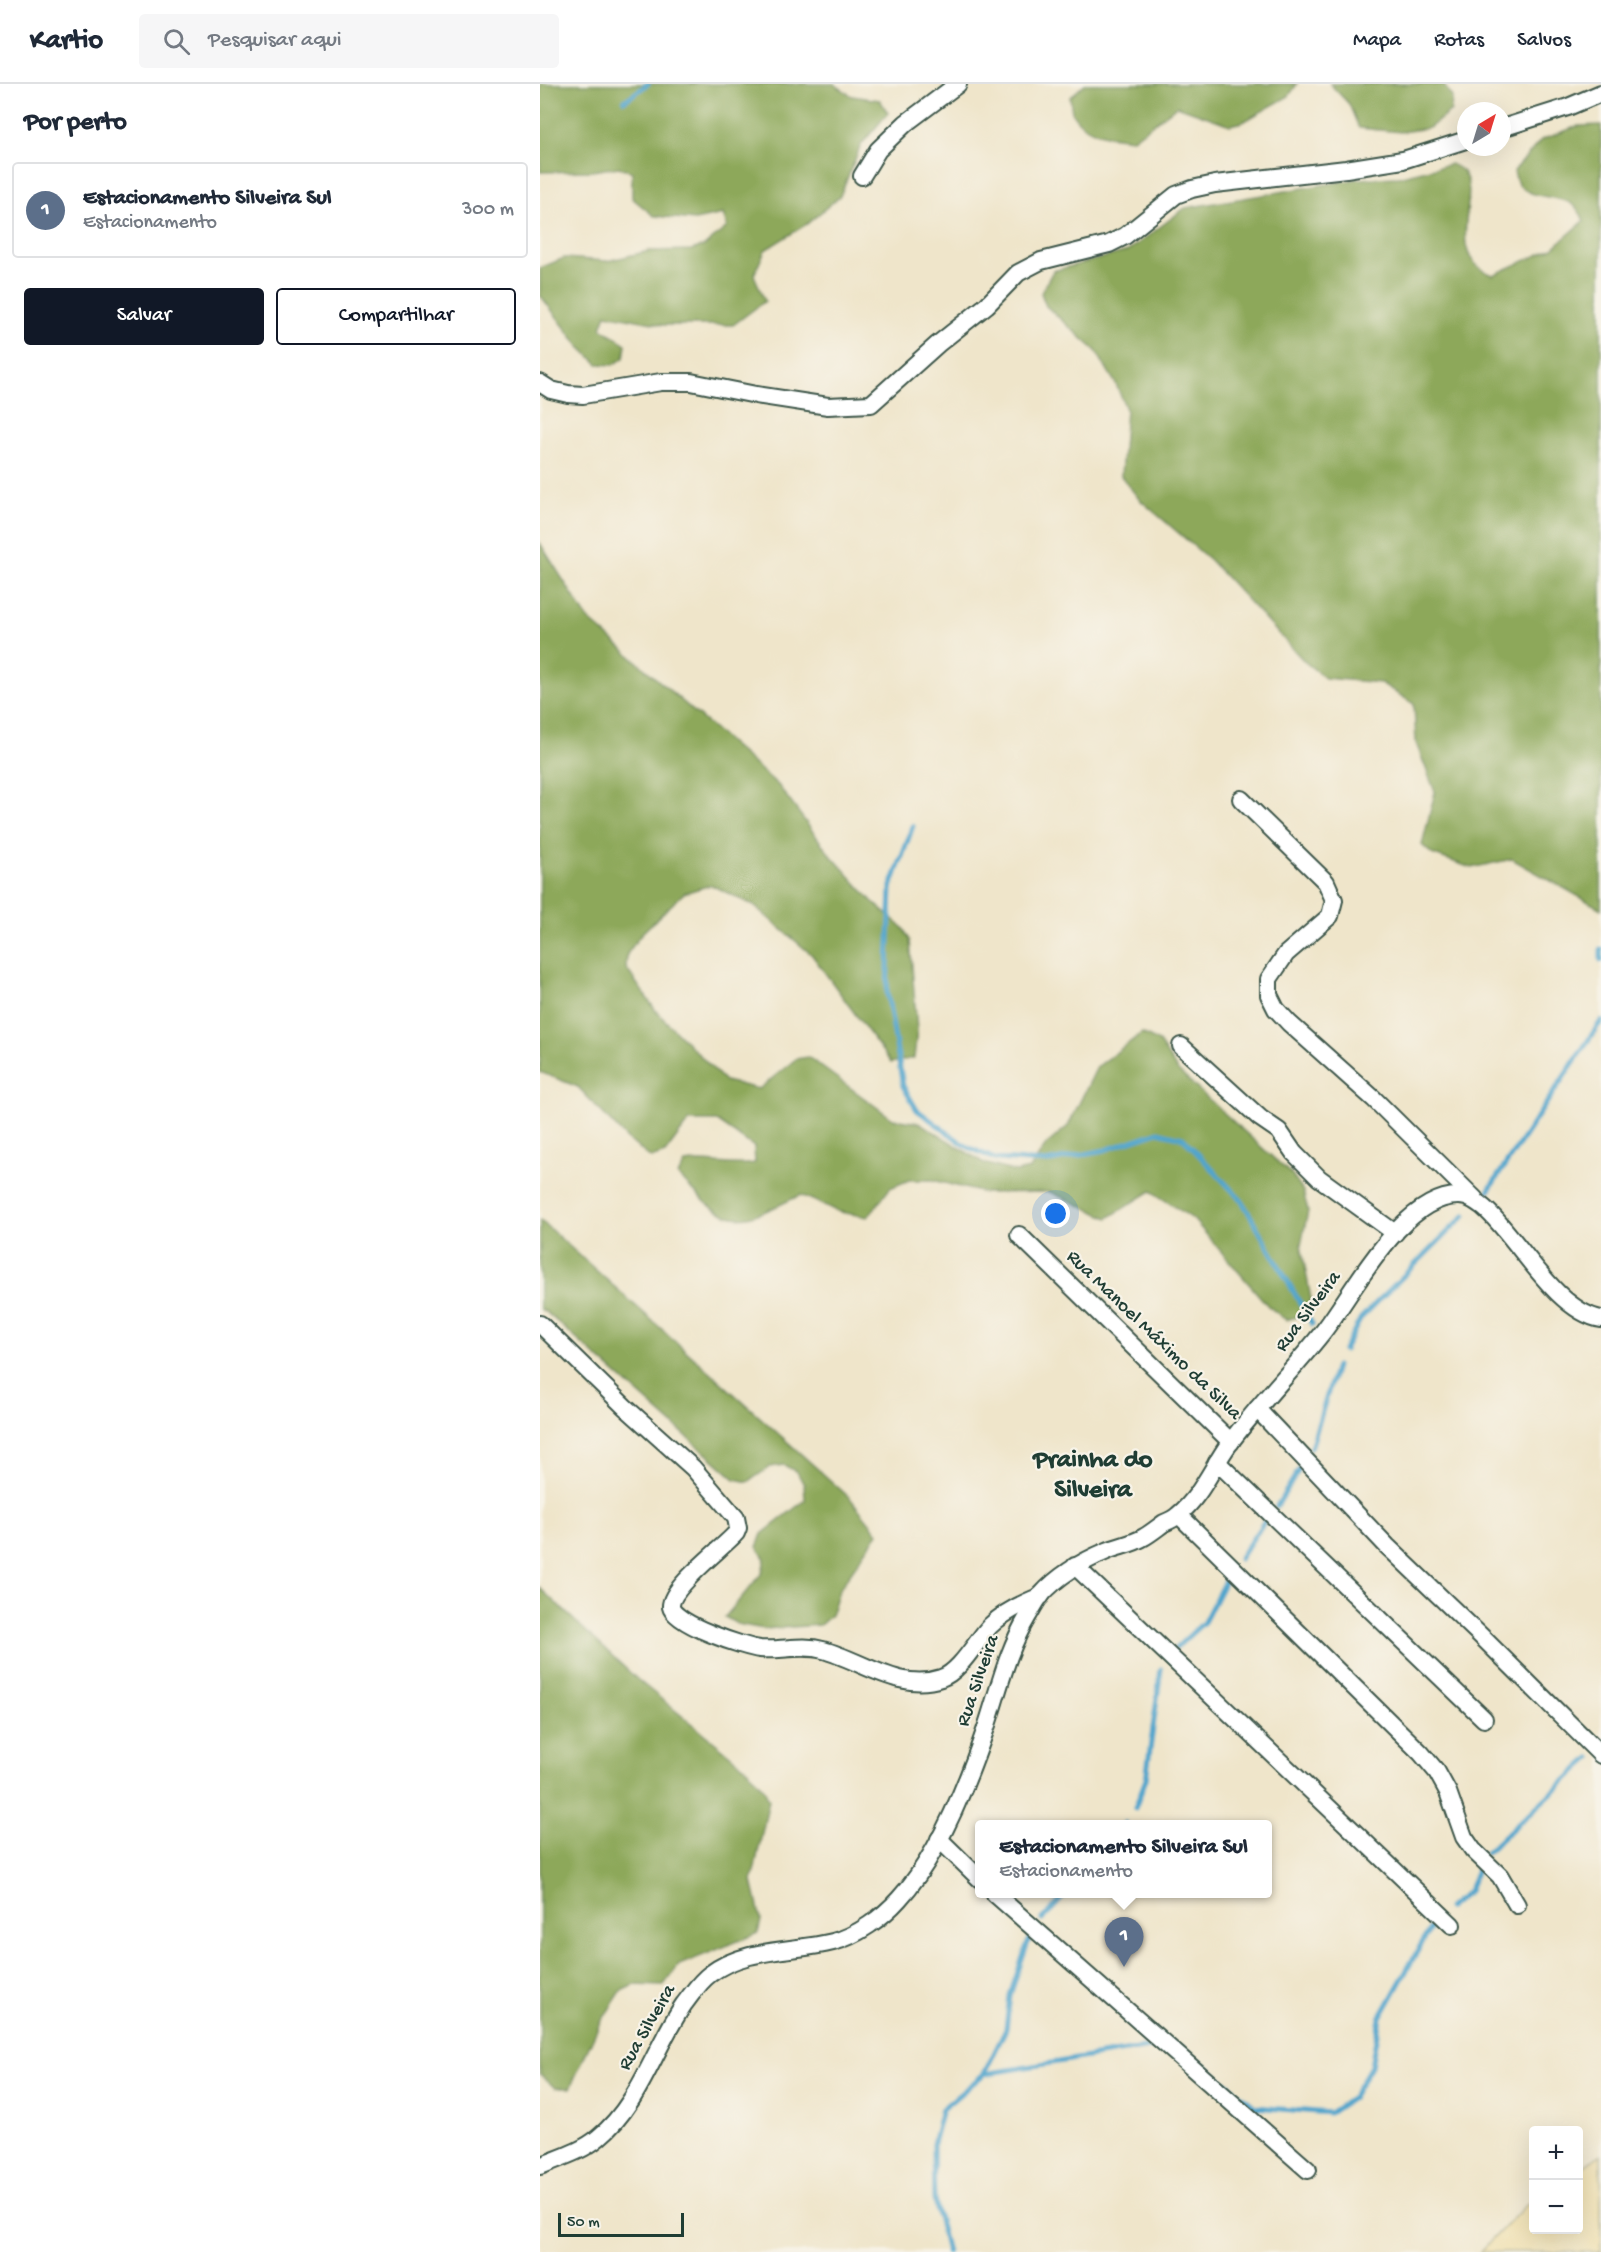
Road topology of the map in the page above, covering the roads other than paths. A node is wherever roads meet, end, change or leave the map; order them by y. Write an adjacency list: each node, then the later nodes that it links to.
1 (958, 84): 5 (street)
2 (1601, 93): 3 (street)
3 (1511, 125)
4 (1457, 143): 6 (street)
5 (862, 176)
6 (540, 383)
7 (1241, 799): 9 (street)
8 (1181, 1046): 10 (street)
9 (1475, 1199): 10 (street, Rua Silveira); 12 (street)
10 (1395, 1233): 14 (street, Rua Silveira)
11 (1019, 1235): 15 (street, Rua Manoel Máximo da Silva)
12 (1601, 1319)
13 (540, 1324): 19 (street)
14 (1257, 1409): 15 (street, Rua Silveira); 21 (street)
15 (1231, 1442): 16 (street, Rua Silveira)
16 (1217, 1462): 17 (street, Rua Silveira); 20 (street)
17 (1179, 1515): 18 (street, Rua Silveira); 25 (street)
18 (1075, 1566): 19 (street, Rua Silveira); 26 (street)
19 (1041, 1596): 22 (street, Rua Silveira)
20 (1484, 1719)
21 (1601, 1755)
22 (939, 1839): 23 (street); 27 (street, Rua Silveira)
23 (975, 1874)
24 (1001, 1898): 28 (street)
25 (1517, 1905)
26 (1452, 1925)
27 (540, 2166)
28 (1308, 2170)

